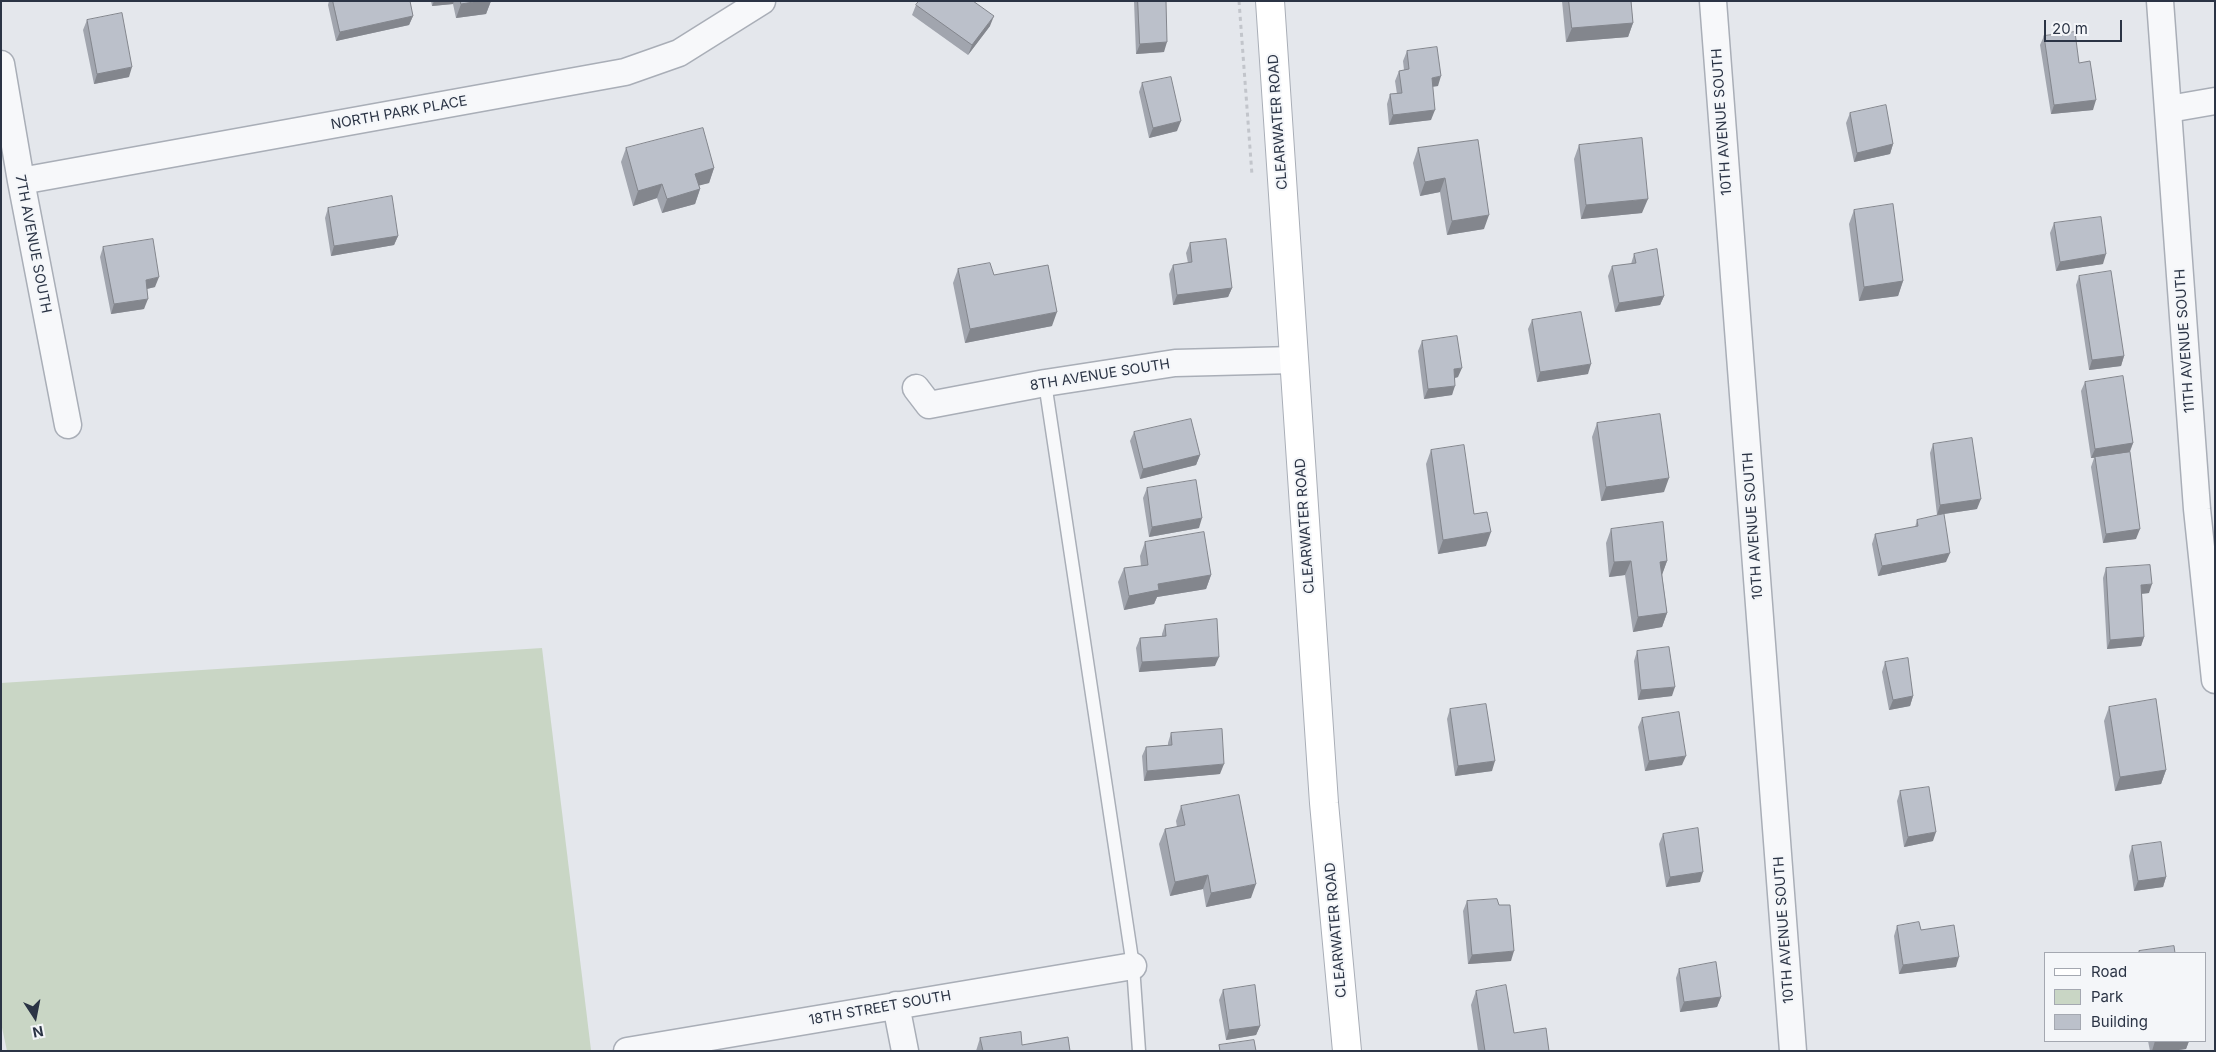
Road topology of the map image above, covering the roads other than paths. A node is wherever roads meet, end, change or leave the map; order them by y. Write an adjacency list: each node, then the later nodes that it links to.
1 (762, 1): 8 (street, NORTH PARK PLACE)
2 (1270, 1): 9 (street, CLEARWATER ROAD)
3 (1713, 1): 22 (street, 10TH AVENUE SOUTH)
4 (2160, 1): 7 (street, 11TH AVENUE SOUTH)
5 (1, 64): 8 (street, 7TH AVENUE SOUTH)
6 (2215, 101): 7 (street)
7 (2169, 109): 13 (street, 11TH AVENUE SOUTH)
8 (21, 181): 12 (street, 7TH AVENUE SOUTH)
9 (1294, 360): 10 (street, 8TH AVENUE SOUTH); 21 (street, CLEARWATER ROAD)
10 (1045, 383): 11 (street, 8TH AVENUE SOUTH); 15 (lane)
11 (916, 388)
12 (68, 425)
13 (2206, 507): 14 (street, 11TH AVENUE SOUTH)
14 (2215, 680)
15 (1133, 966): 16 (street, 18TH STREET SOUTH); 20 (lane)
16 (896, 1006): 17 (street, 18TH STREET SOUTH); 19 (street)
17 (708, 1044): 18 (street, 18TH STREET SOUTH)
18 (627, 1051)
19 (905, 1051)
20 (1139, 1051)
21 (1347, 1051)
22 (1793, 1051)

